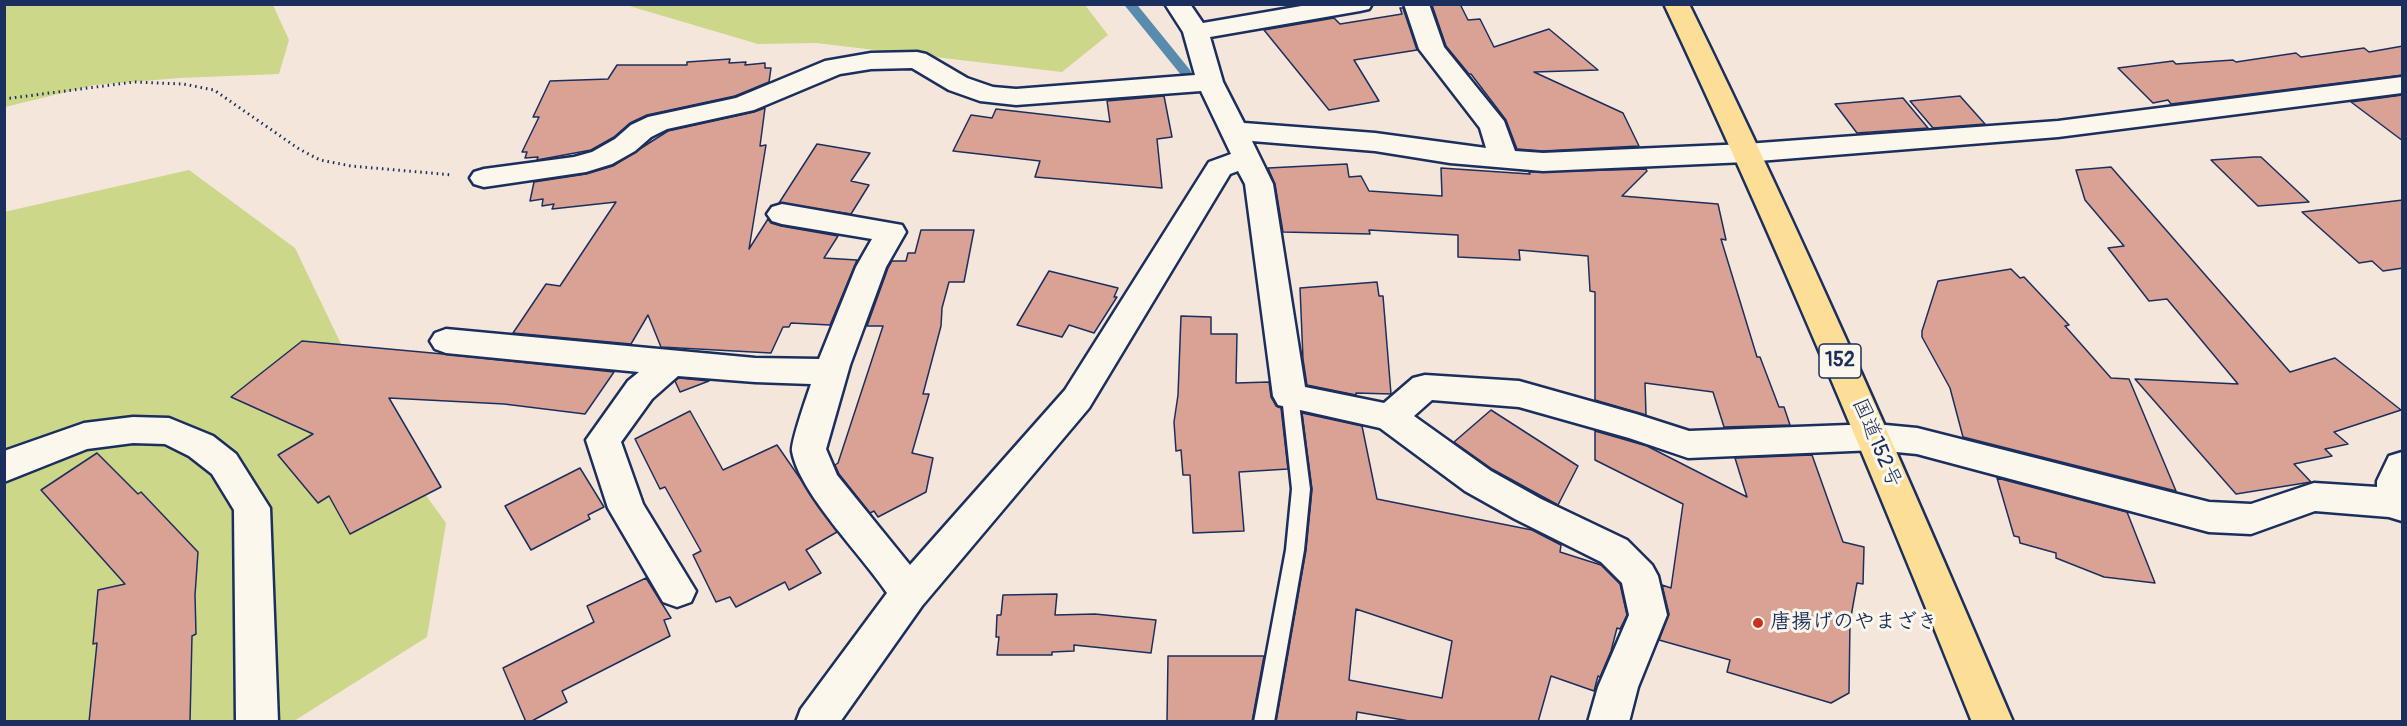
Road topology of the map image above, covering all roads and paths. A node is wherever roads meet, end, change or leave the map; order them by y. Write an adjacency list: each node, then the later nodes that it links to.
1 (1177, 4): 5 (street)
2 (1360, 4): 5 (street)
3 (1416, 4): 11 (street)
4 (1676, 4): 10 (highway, 国道152号 / 152)
5 (1196, 32): 6 (street)
6 (1210, 82): 9 (street); 12 (street)
7 (2403, 85): 10 (street)
8 (4, 99): 12 (path)
9 (1240, 145): 11 (street); 17 (street); 24 (street)
10 (1746, 153): 11 (street); 19 (highway, 国道152号 / 152)
11 (1503, 159)
12 (484, 178)
13 (782, 214): 16 (street)
14 (446, 341): 15 (street)
15 (671, 363): 16 (street); 23 (street)
16 (831, 372): 24 (street)
17 (1290, 396): 18 (street); 27 (lane)
18 (1390, 417): 19 (street); 28 (street)
19 (1875, 437): 22 (street); 29 (highway, 国道152号 / 152)
20 (2403, 466): 22 (street)
21 (4, 468): 25 (street)
22 (2398, 505)
23 (677, 591)
24 (908, 594): 26 (street)
25 (256, 722)
26 (816, 722)
27 (1264, 722)
28 (1608, 722)
29 (1993, 722)

